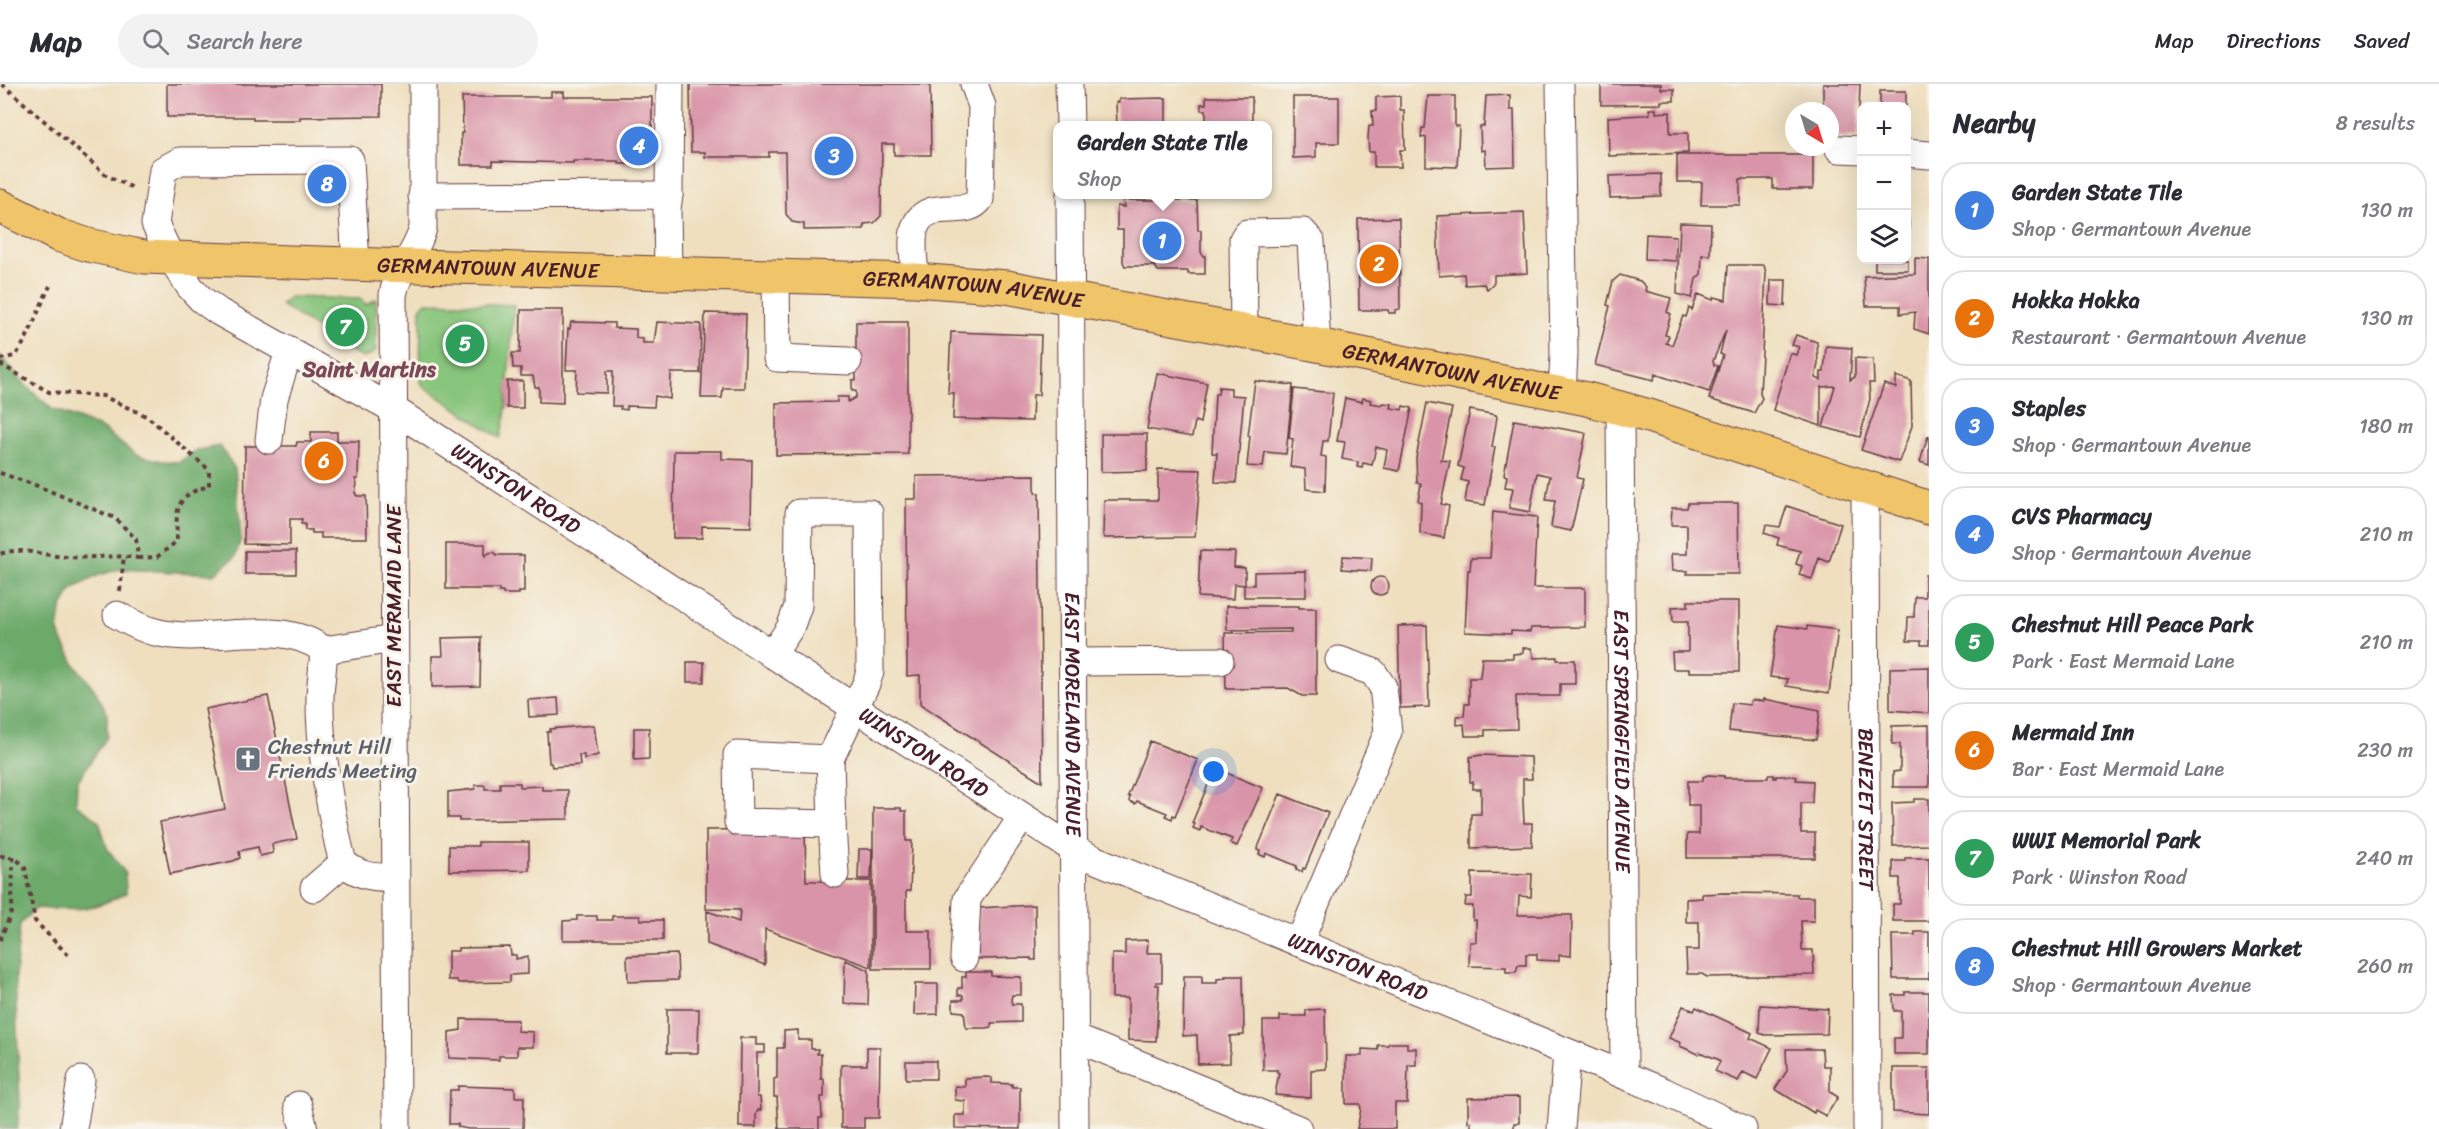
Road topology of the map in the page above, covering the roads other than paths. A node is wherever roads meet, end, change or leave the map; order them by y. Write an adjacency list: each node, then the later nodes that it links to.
1 (423, 84): 10 (street, EAST MERMAID LANE)
2 (670, 84): 9 (street)
3 (974, 84): 18 (street)
4 (1069, 84): 6 (street)
5 (1560, 84): 24 (street)
6 (1070, 121)
7 (1911, 153): 8 (street)
8 (1929, 155)
9 (669, 195): 10 (street); 16 (street)
10 (422, 196): 15 (street, EAST MERMAID LANE)
11 (1070, 199): 19 (street, EAST MORELAND AVENUE)
12 (0, 206): 13 (main road, GERMANTOWN AVENUE)
13 (171, 258): 14 (main road, GERMANTOWN AVENUE); 14 (street, WINSTON ROAD); 22 (street, WINSTON ROAD)
14 (356, 264): 15 (main road, GERMANTOWN AVENUE)
15 (405, 265): 16 (main road, GERMANTOWN AVENUE); 26 (street, EAST MERMAID LANE)
16 (668, 273): 17 (main road, GERMANTOWN AVENUE)
17 (776, 275): 18 (main road, GERMANTOWN AVENUE); 23 (street)
18 (915, 280): 19 (main road, GERMANTOWN AVENUE)
19 (1071, 300): 20 (main road, GERMANTOWN AVENUE); 36 (street, EAST MORELAND AVENUE)
20 (1244, 332): 21 (main road, GERMANTOWN AVENUE); 21 (street)
21 (1317, 345): 24 (main road, GERMANTOWN AVENUE)
22 (289, 351): 26 (street, WINSTON ROAD); 27 (street)
23 (848, 361)
24 (1562, 393): 25 (main road, GERMANTOWN AVENUE)
25 (1620, 408): 28 (main road, GERMANTOWN AVENUE); 50 (street, EAST SPRINGFIELD AVENUE)
26 (393, 409): 31 (street, EAST MERMAID LANE); 33 (street, WINSTON ROAD)
27 (269, 440)
28 (1865, 488): 29 (main road, GERMANTOWN AVENUE); 58 (street, BENEZET STREET)
29 (1929, 508)
30 (117, 615): 32 (street)
31 (394, 639): 32 (street); 44 (street, EAST MERMAID LANE)
32 (324, 650): 42 (street)
33 (772, 655): 37 (street, WINSTON ROAD); 37 (street)
34 (1339, 660): 46 (street)
35 (1220, 661): 36 (street)
36 (1073, 662): 41 (street, EAST MORELAND AVENUE)
37 (854, 707): 38 (street); 39 (street, WINSTON ROAD)
38 (830, 759): 40 (street); 40 (street)
39 (1022, 817): 41 (street, WINSTON ROAD); 47 (street)
40 (832, 824): 43 (street)
41 (1073, 849): 46 (street, WINSTON ROAD); 48 (street, EAST MORELAND AVENUE)
42 (343, 863): 44 (street); 45 (street)
43 (835, 874)
44 (395, 878): 53 (street, EAST MERMAID LANE)
45 (314, 888)
46 (1299, 943): 49 (street, WINSTON ROAD)
47 (964, 958)
48 (1075, 1038): 54 (street, EAST MORELAND AVENUE); 55 (street)
49 (1567, 1053): 50 (street, WINSTON ROAD); 56 (street)
50 (1624, 1075): 57 (street, WINSTON ROAD)
51 (81, 1080): 52 (street)
52 (73, 1129)
53 (397, 1129)
54 (1075, 1129)
55 (1298, 1129)
56 (1561, 1129)
57 (1743, 1129)
58 (1867, 1129)

